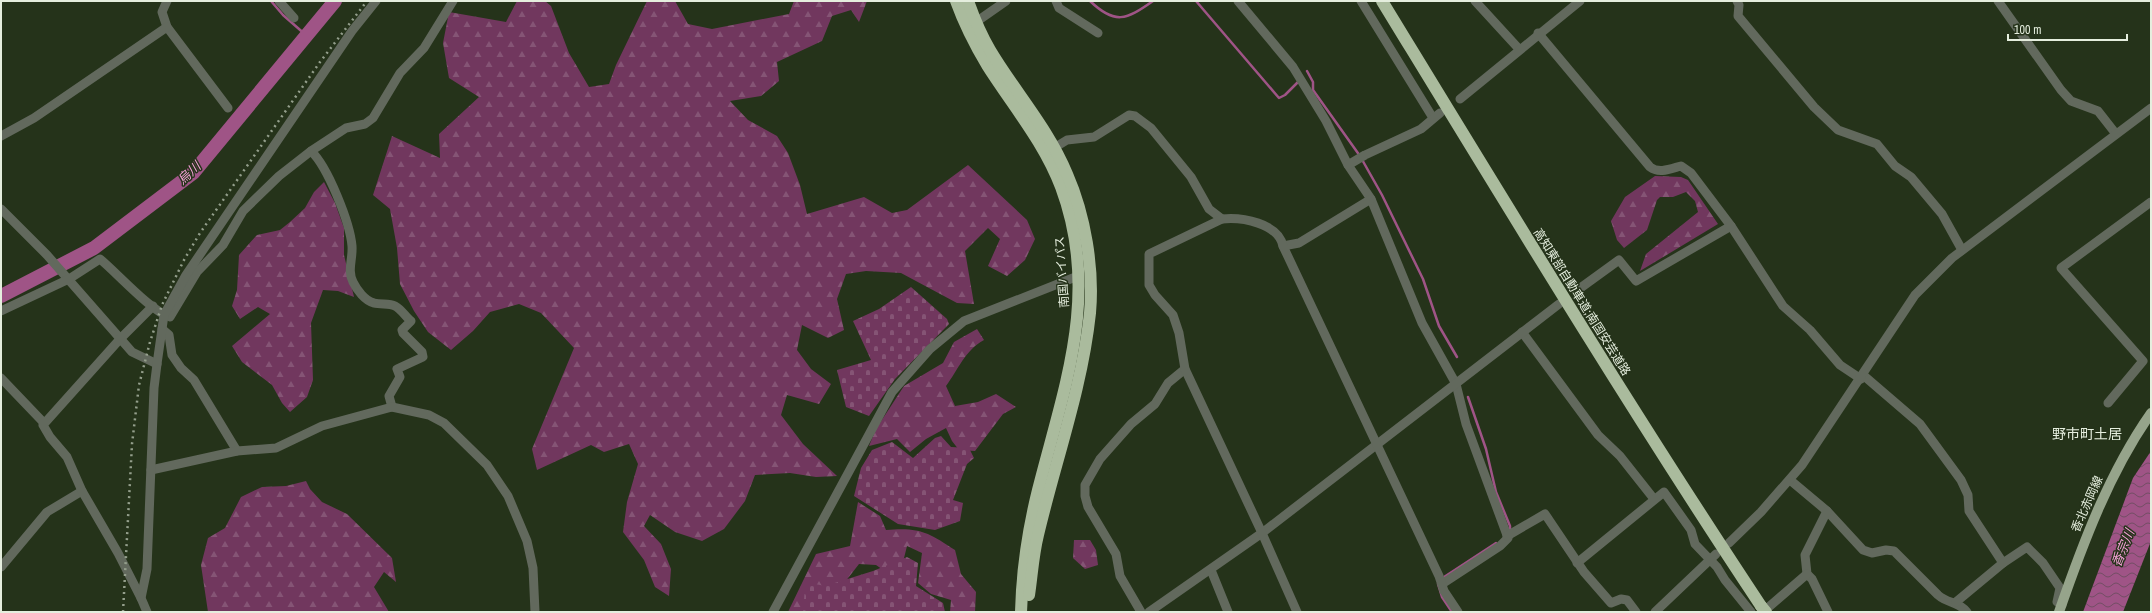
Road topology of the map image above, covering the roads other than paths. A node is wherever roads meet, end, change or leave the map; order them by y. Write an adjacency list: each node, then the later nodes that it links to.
1 (167, 1): 18 (street)
2 (278, 1): 16 (street)
3 (376, 1): 30 (street)
4 (454, 1): 28 (street)
5 (956, 1): 27 (highway, 南国バイパス)
6 (968, 1): 17 (highway, 南国バイパス)
7 (1006, 1): 17 (street)
8 (1056, 1): 19 (street)
9 (1238, 1): 29 (street)
10 (1361, 1): 29 (street)
11 (1382, 1): 78 (highway, 高知東部自動車道;南国安芸道路)
12 (1475, 1): 21 (street)
13 (1580, 1): 20 (street)
14 (1737, 1): 38 (street)
15 (1998, 1): 25 (street)
16 (294, 18)
17 (976, 22): 27 (highway, 南国バイパス)
18 (166, 27): 23 (street); 26 (street)
19 (1098, 33)
20 (1538, 33): 21 (street); 36 (street)
21 (1519, 49): 22 (street)
22 (1460, 98)
23 (228, 108)
24 (2151, 108): 25 (street)
25 (2116, 134): 38 (street)
26 (1, 136)
27 (1050, 150): 35 (street); 39 (highway, 南国バイパス); 83 (highway, 南国バイパス)
28 (311, 151): 31 (street); 55 (street)
29 (1348, 165): 32 (street)
30 (248, 186): 31 (street); 45 (street)
31 (259, 196): 45 (street)
32 (1371, 199): 37 (street); 53 (street)
33 (2151, 202): 54 (street)
34 (1, 209): 40 (street)
35 (1222, 219): 37 (street); 50 (street)
36 (1731, 226): 41 (street); 51 (street)
37 (1283, 246): 58 (street)
38 (1962, 250): 51 (street)
39 (1078, 276): 81 (street); 82 (highway, 南国バイパス)
40 (68, 278): 43 (street); 44 (street); 48 (street)
41 (1580, 289)
42 (1558, 304): 47 (street)
43 (152, 306): 45 (street); 48 (street)
44 (1, 311)
45 (164, 315): 46 (street)
46 (162, 329): 49 (street); 59 (street)
47 (1522, 332): 53 (street); 63 (street)
48 (120, 339): 49 (street); 57 (street)
49 (157, 364): 60 (street)
50 (1185, 369): 65 (street); 84 (street)
51 (1862, 377): 61 (street); 69 (street)
52 (1, 378): 57 (street)
53 (1456, 384): 58 (street); 66 (street)
54 (2108, 403)
55 (392, 407): 59 (street); 80 (street)
56 (2151, 413): 77 (main road, 香北赤岡線)
57 (44, 423): 62 (street)
58 (1377, 445): 65 (street); 74 (street)
59 (237, 452): 60 (street)
60 (151, 470): 75 (street)
61 (1790, 480): 64 (street); 67 (street)
62 (82, 491): 71 (street); 75 (street)
63 (1654, 500): 68 (street); 70 (street)
64 (1827, 511): 73 (street); 76 (street)
65 (1262, 533): 72 (street); 87 (street)
66 (1508, 536): 70 (street); 74 (street)
67 (1729, 543)
68 (1713, 557): 78 (street); 90 (street)
69 (2003, 562): 76 (street); 77 (street)
70 (1578, 563): 89 (street)
71 (1, 567)
72 (1211, 570): 85 (street); 86 (street)
73 (1807, 574): 78 (street); 91 (street)
74 (1441, 580): 88 (street)
75 (141, 598): 79 (street)
76 (1956, 602): 92 (street)
77 (2060, 608)
78 (1760, 610)
79 (147, 612)
80 (535, 612)
81 (773, 612)
82 (1021, 612)
83 (1029, 612)
84 (1141, 612)
85 (1149, 612)
86 (1228, 612)
87 (1297, 612)
88 (1458, 612)
89 (1636, 612)
90 (1655, 612)
91 (1828, 612)
92 (1967, 612)

